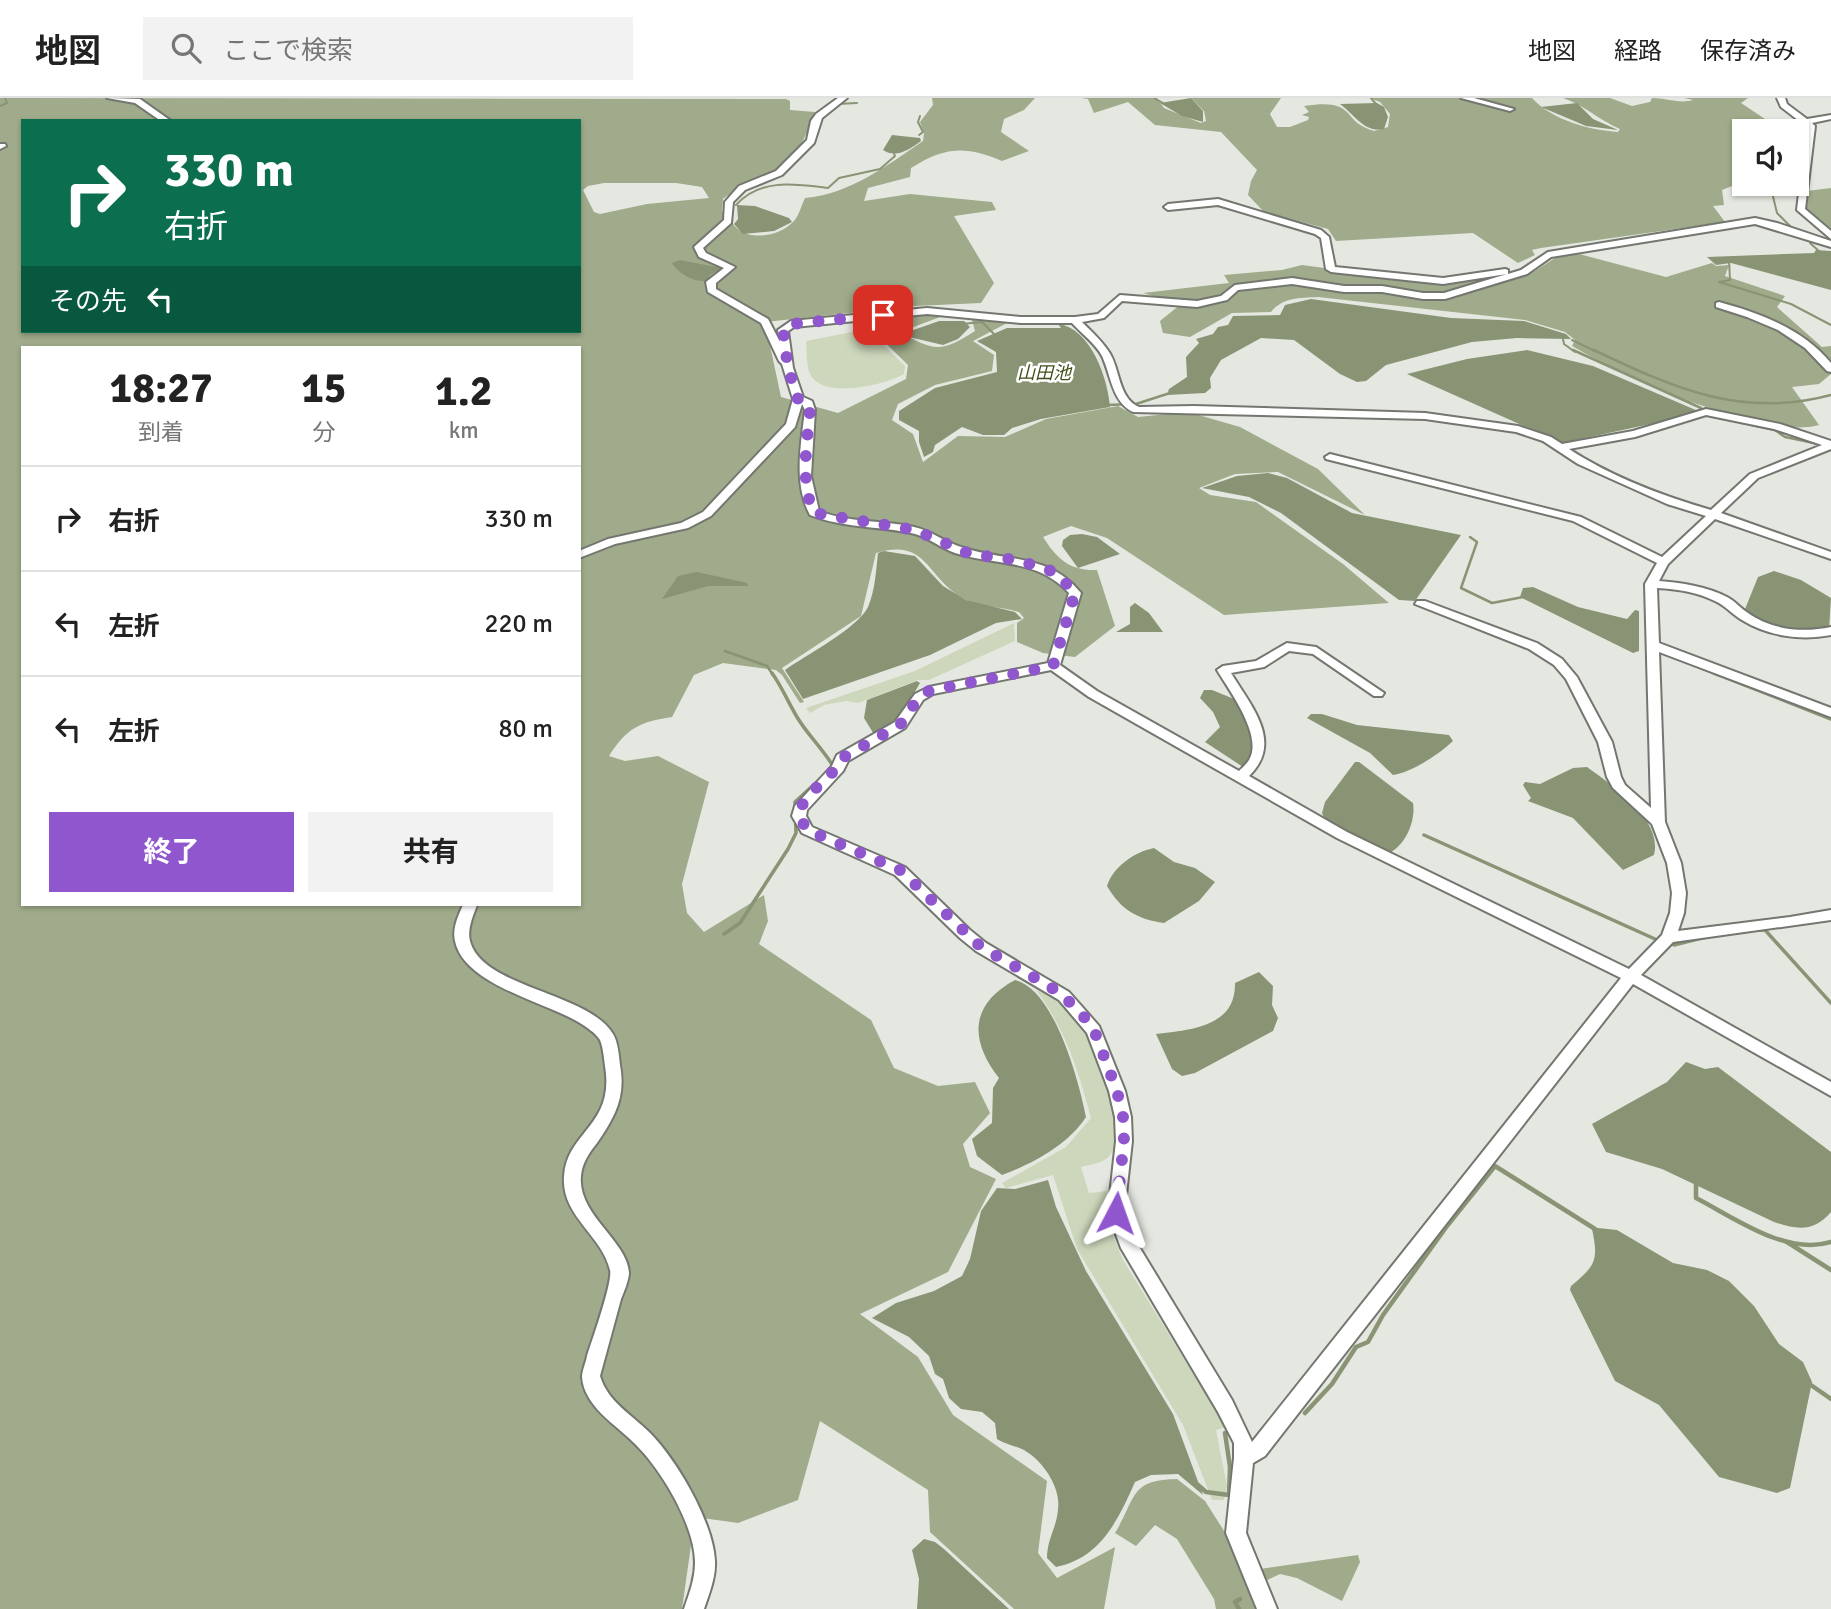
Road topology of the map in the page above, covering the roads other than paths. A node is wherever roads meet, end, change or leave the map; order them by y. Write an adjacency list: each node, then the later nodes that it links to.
1 (111, 98): 7 (street)
2 (1465, 98): 5 (street)
3 (1781, 98): 8 (street)
4 (839, 102): 19 (street)
5 (1510, 109)
6 (1831, 117): 9 (street)
7 (164, 119)
8 (1804, 119)
9 (1809, 121)
10 (1809, 128): 11 (street)
11 (1809, 149)
12 (1803, 196): 14 (street)
13 (1168, 207): 16 (street)
14 (1831, 236)
15 (1831, 244): 16 (street)
16 (1531, 269): 18 (street)
17 (1719, 305): 20 (street)
18 (1075, 320): 19 (street); 23 (street)
19 (788, 368): 21 (street)
20 (1831, 369)
21 (798, 399): 26 (street); 33 (street)
22 (1831, 444): 23 (street); 25 (street)
23 (1562, 447): 25 (street)
24 (1330, 457): 28 (street)
25 (1715, 514): 27 (street); 28 (street)
26 (581, 554)
27 (1831, 556)
28 (1663, 562): 29 (street)
29 (1651, 584): 31 (street); 32 (street)
30 (1421, 604): 37 (street)
31 (1831, 631)
32 (1653, 645): 35 (street); 37 (street)
33 (1053, 666): 36 (street); 43 (street)
34 (1378, 693): 36 (street)
35 (1831, 713)
36 (1241, 775): 41 (street)
37 (1658, 822): 40 (street)
38 (470, 906): 44 (street)
39 (1831, 915): 40 (street)
40 (1668, 938): 41 (street)
41 (1632, 976): 42 (street); 43 (street)
42 (1831, 1090)
43 (1244, 1458): 45 (street)
44 (694, 1609)
45 (1266, 1609)

